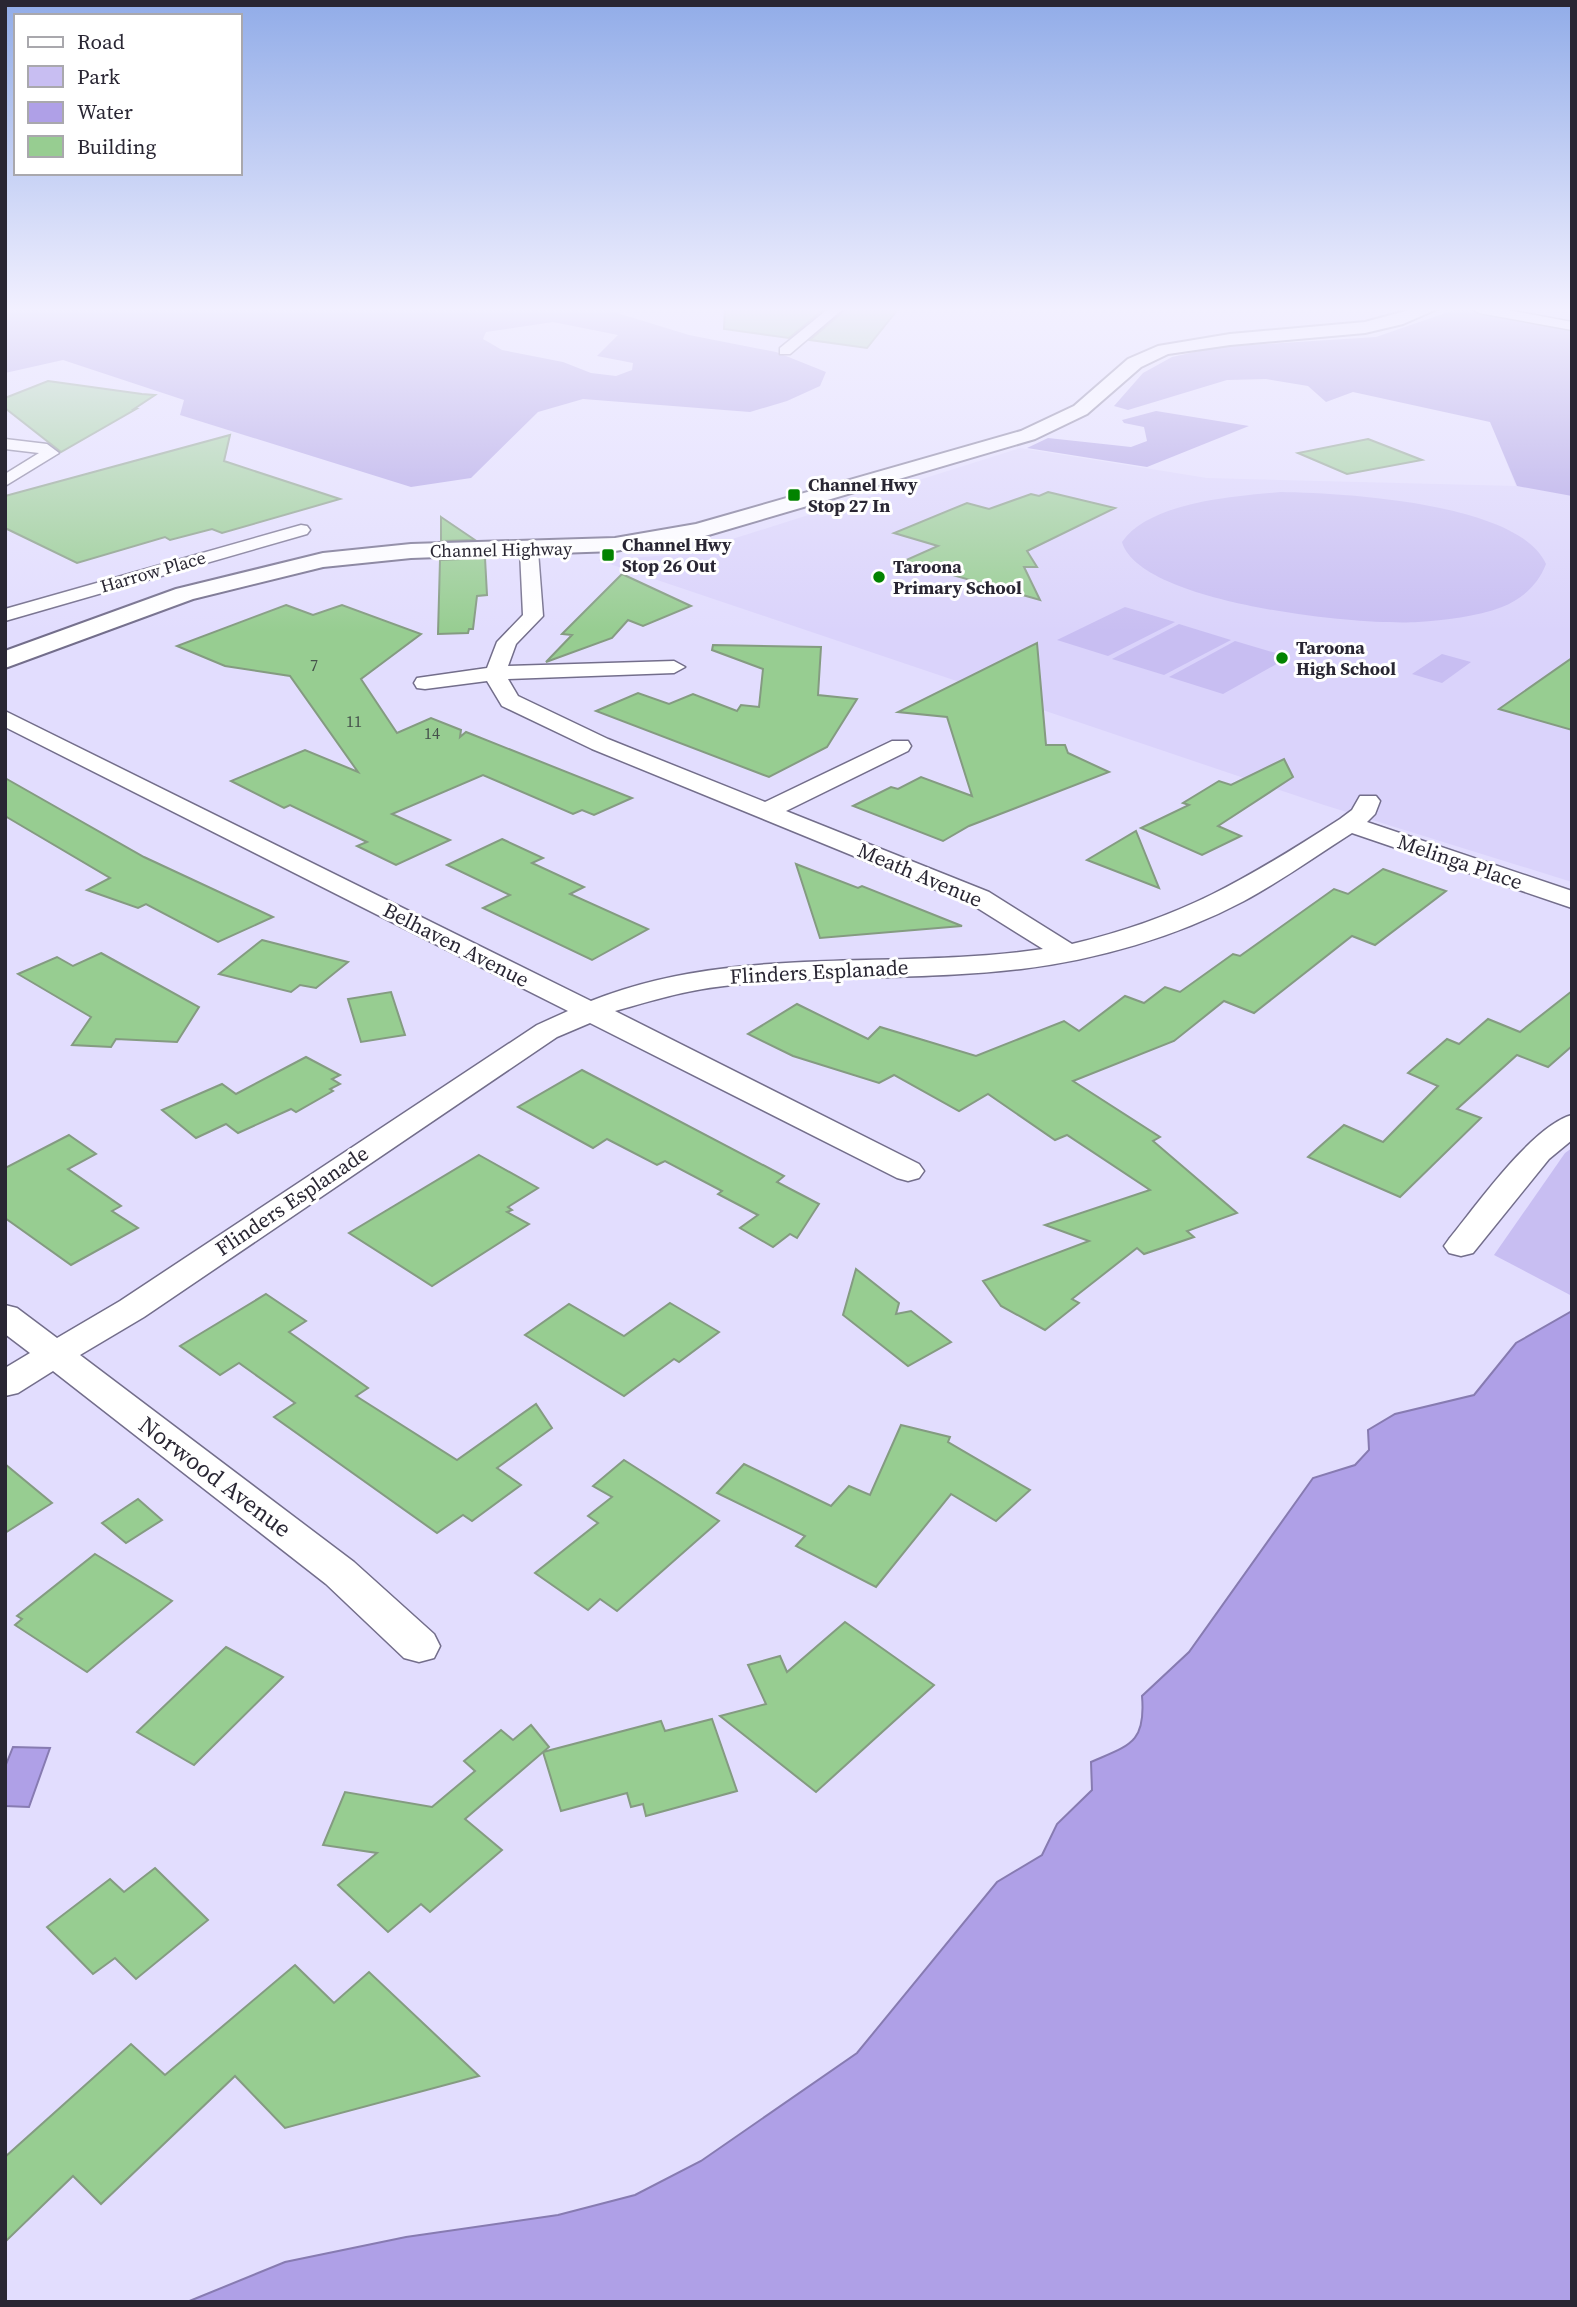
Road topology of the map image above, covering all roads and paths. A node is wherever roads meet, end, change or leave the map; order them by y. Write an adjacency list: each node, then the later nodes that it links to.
1 (1067, 417): 5 (main road, Channel Highway)
2 (5, 444): 3 (street)
3 (5, 481)
4 (301, 530): 6 (street, Harrow Place)
5 (529, 551): 7 (main road, Channel Highway); 9 (street)
6 (5, 615)
7 (5, 660)
8 (674, 667): 9 (street)
9 (496, 673): 10 (street); 14 (street, Meath Avenue)
10 (425, 683)
11 (5, 718): 18 (street, Belhaven Avenue)
12 (900, 746): 14 (street)
13 (1368, 801): 15 (street, Flinders Esplanade)
14 (765, 812): 17 (street, Meath Avenue)
15 (1349, 824): 16 (street, Melinga Place); 17 (street, Flinders Esplanade)
16 (1572, 901)
17 (1068, 953): 18 (street, Flinders Esplanade)
18 (586, 1011): 20 (street, Belhaven Avenue); 23 (street, Flinders Esplanade)
19 (1572, 1124): 21 (street)
20 (908, 1171)
21 (1461, 1246)
22 (5, 1316): 23 (street, Norwood Avenue)
23 (55, 1355): 24 (street, Flinders Esplanade); 25 (street, Norwood Avenue)
24 (5, 1384)
25 (419, 1646)

